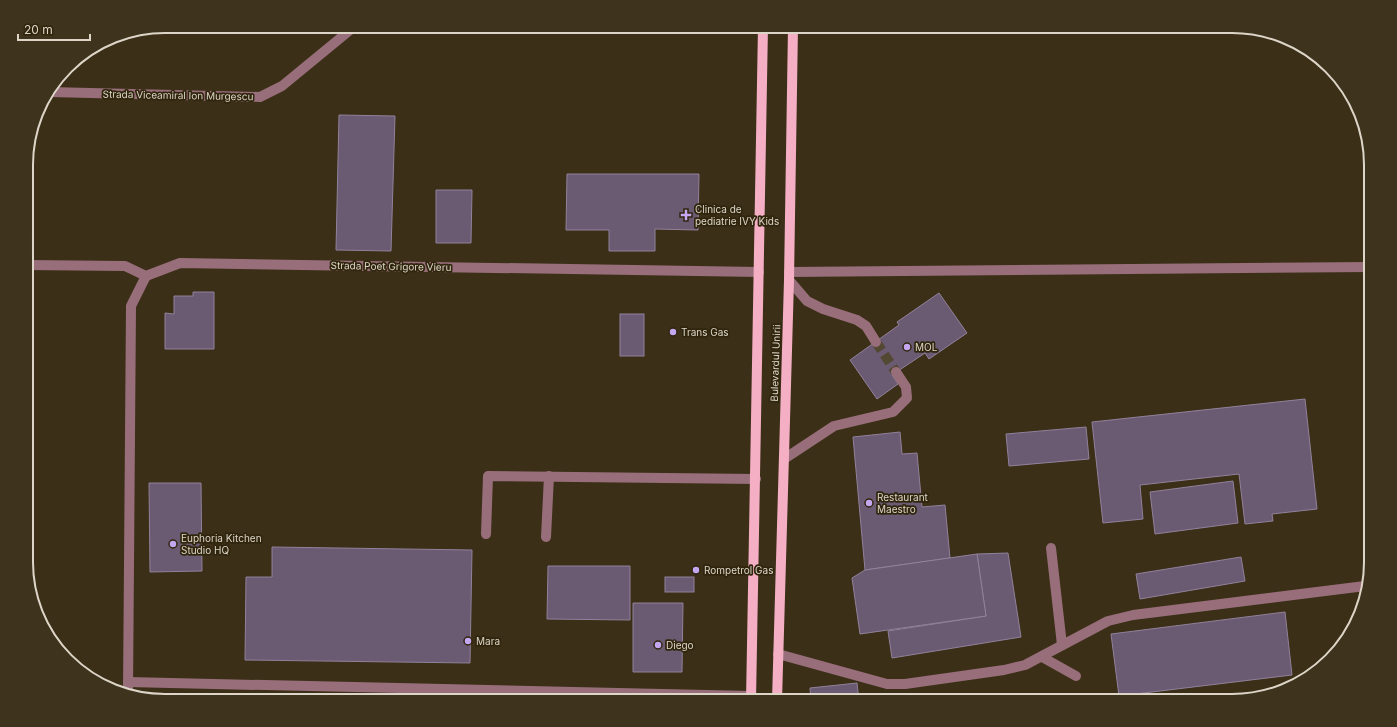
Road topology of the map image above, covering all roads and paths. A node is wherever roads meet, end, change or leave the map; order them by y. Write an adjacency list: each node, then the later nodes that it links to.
1 (346, 33): 4 (street, Strada Viceamiral Ion Murgescu)
2 (764, 33): 7 (main road, Bulevardul Unirii)
3 (793, 33): 9 (main road, Bulevardul Unirii)
4 (55, 92)
5 (33, 265): 8 (street)
6 (1364, 267): 9 (street)
7 (759, 272): 8 (street, Strada Poet Grigore Vieru); 14 (main road, Bulevardul Unirii)
8 (146, 276): 23 (street)
9 (789, 276): 10 (street); 12 (main road, Bulevardul Unirii)
10 (876, 342)
11 (896, 372): 12 (street)
12 (784, 459): 20 (main road, Bulevardul Unirii)
13 (549, 476): 14 (street); 15 (street); 16 (street)
14 (756, 479): 25 (main road, Bulevardul Unirii)
15 (486, 534)
16 (546, 538)
17 (1051, 548): 19 (street)
18 (1361, 586): 19 (street)
19 (1062, 645): 21 (street)
20 (778, 654): 21 (street); 26 (main road, Bulevardul Unirii)
21 (1042, 657): 22 (street)
22 (1076, 676)
23 (128, 687): 24 (street)
24 (491, 694)
25 (751, 694)
26 (777, 694)

